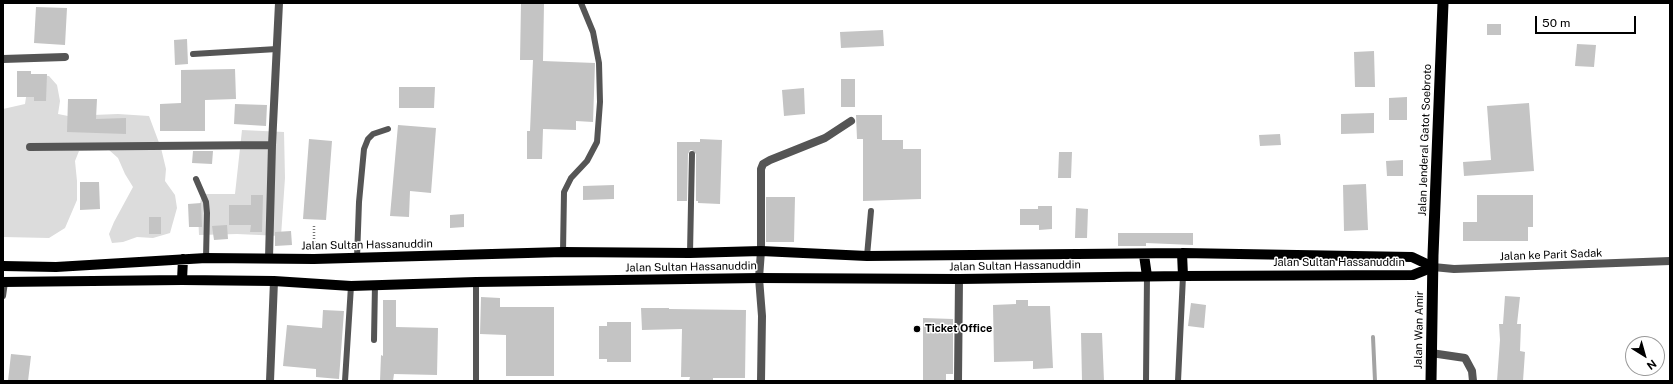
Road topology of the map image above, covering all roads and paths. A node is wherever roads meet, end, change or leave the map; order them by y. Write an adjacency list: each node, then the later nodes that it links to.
1 (279, 3): 4 (street)
2 (581, 3): 17 (lane)
3 (1443, 3): 29 (highway, Jalan Jenderal Gatot Soebroto)
4 (277, 49): 5 (lane); 10 (street)
5 (193, 54)
6 (65, 57): 7 (street)
7 (3, 59)
8 (851, 121): 16 (street)
9 (388, 129): 24 (lane)
10 (272, 145): 11 (street); 23 (street)
11 (30, 147)
12 (692, 154): 18 (lane)
13 (196, 179): 22 (lane)
14 (871, 210): 21 (lane)
15 (314, 226): 26 (path)
16 (761, 251): 18 (main road, Jalan Sultan Hassanuddin); 21 (main road, Jalan Sultan Hassanuddin); 32 (street)
17 (564, 252): 18 (main road, Jalan Sultan Hassanuddin); 24 (main road, Jalan Sultan Hassanuddin)
18 (690, 253)
19 (1182, 254): 20 (main road, Jalan Sultan Hassanuddin); 29 (main road, Jalan Sultan Hassanuddin); 31 (main road)
20 (1144, 255): 21 (main road, Jalan Sultan Hassanuddin); 30 (main road)
21 (867, 256)
22 (206, 258): 23 (main road, Jalan Sultan Hassanuddin); 25 (main road, Jalan Sultan Hassanuddin)
23 (269, 258): 26 (main road, Jalan Sultan Hassanuddin)
24 (357, 258): 26 (main road, Jalan Sultan Hassanuddin)
25 (183, 259): 28 (main road, Jalan Sultan Hassanuddin); 35 (main road)
26 (314, 259)
27 (1670, 261): 29 (street, Jalan ke Parit Sadak)
28 (3, 266)
29 (1433, 267): 31 (main road, Jalan Sultan Hassanuddin); 34 (highway, Jalan Jenderal Gatot Soebroto)
30 (1147, 276): 31 (main road, Jalan Sultan Hassanuddin); 33 (main road, Jalan Sultan Hassanuddin); 49 (lane)
31 (1183, 276): 50 (lane)
32 (759, 278): 33 (main road, Jalan Sultan Hassanuddin); 38 (main road, Jalan Sultan Hassanuddin); 47 (street)
33 (959, 279): 48 (street)
34 (1433, 279): 43 (highway, Jalan Wan Amir)
35 (182, 280): 36 (main road, Jalan Sultan Hassanuddin); 37 (main road, Jalan Sultan Hassanuddin)
36 (274, 281): 40 (main road, Jalan Sultan Hassanuddin); 44 (street)
37 (4, 282): 41 (lane)
38 (476, 282): 39 (main road, Jalan Sultan Hassanuddin); 46 (lane)
39 (375, 284): 40 (main road, Jalan Sultan Hassanuddin); 42 (lane)
40 (351, 286): 45 (lane)
41 (3, 296)
42 (374, 340)
43 (1431, 353): 51 (highway, Jalan Wan Amir); 52 (street)
44 (270, 381)
45 (345, 381)
46 (476, 381)
47 (761, 381)
48 (958, 381)
49 (1146, 381)
50 (1178, 381)
51 (1431, 381)
52 (1473, 381)

